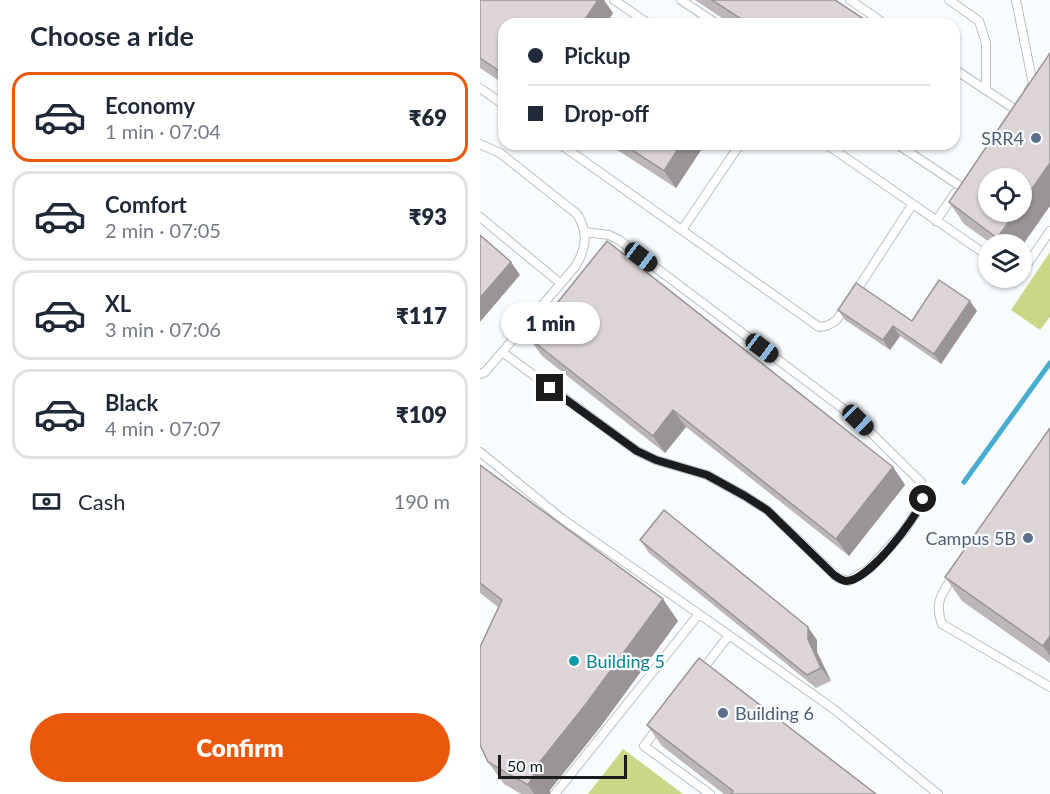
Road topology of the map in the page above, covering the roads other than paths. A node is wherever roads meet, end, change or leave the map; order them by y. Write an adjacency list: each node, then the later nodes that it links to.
1 (614, 0): 6 (lane)
2 (681, 0): 7 (lane)
3 (850, 0): 8 (lane)
4 (949, 0): 11 (lane)
5 (1016, 0): 13 (lane)
6 (640, 18)
7 (708, 18)
8 (876, 18)
9 (960, 73): 11 (lane)
10 (480, 88): 12 (lane)
11 (986, 90): 13 (lane)
12 (498, 101)
13 (1016, 110): 14 (lane)
14 (1009, 119)
15 (480, 144): 27 (lane)
16 (569, 150): 25 (lane)
17 (736, 150): 25 (lane)
18 (834, 150): 22 (lane)
19 (906, 150): 21 (lane)
20 (967, 177): 21 (lane)
21 (960, 186): 24 (lane)
22 (912, 205): 24 (lane); 25 (lane)
23 (480, 217): 30 (lane)
24 (936, 221): 28 (lane)
25 (682, 230)
26 (1050, 231): 29 (lane)
27 (585, 232): 30 (lane); 31 (lane)
28 (978, 249)
29 (1032, 257)
30 (560, 282): 31 (lane)
31 (502, 352): 32 (lane)
32 (480, 374)
33 (480, 452): 35 (lane)
34 (963, 563): 38 (lane)
35 (699, 614): 36 (lane); 40 (lane)
36 (729, 635): 37 (lane); 42 (lane)
37 (693, 683)
38 (1050, 687)
39 (665, 719): 41 (lane)
40 (555, 794)
41 (711, 794)
42 (938, 794)

